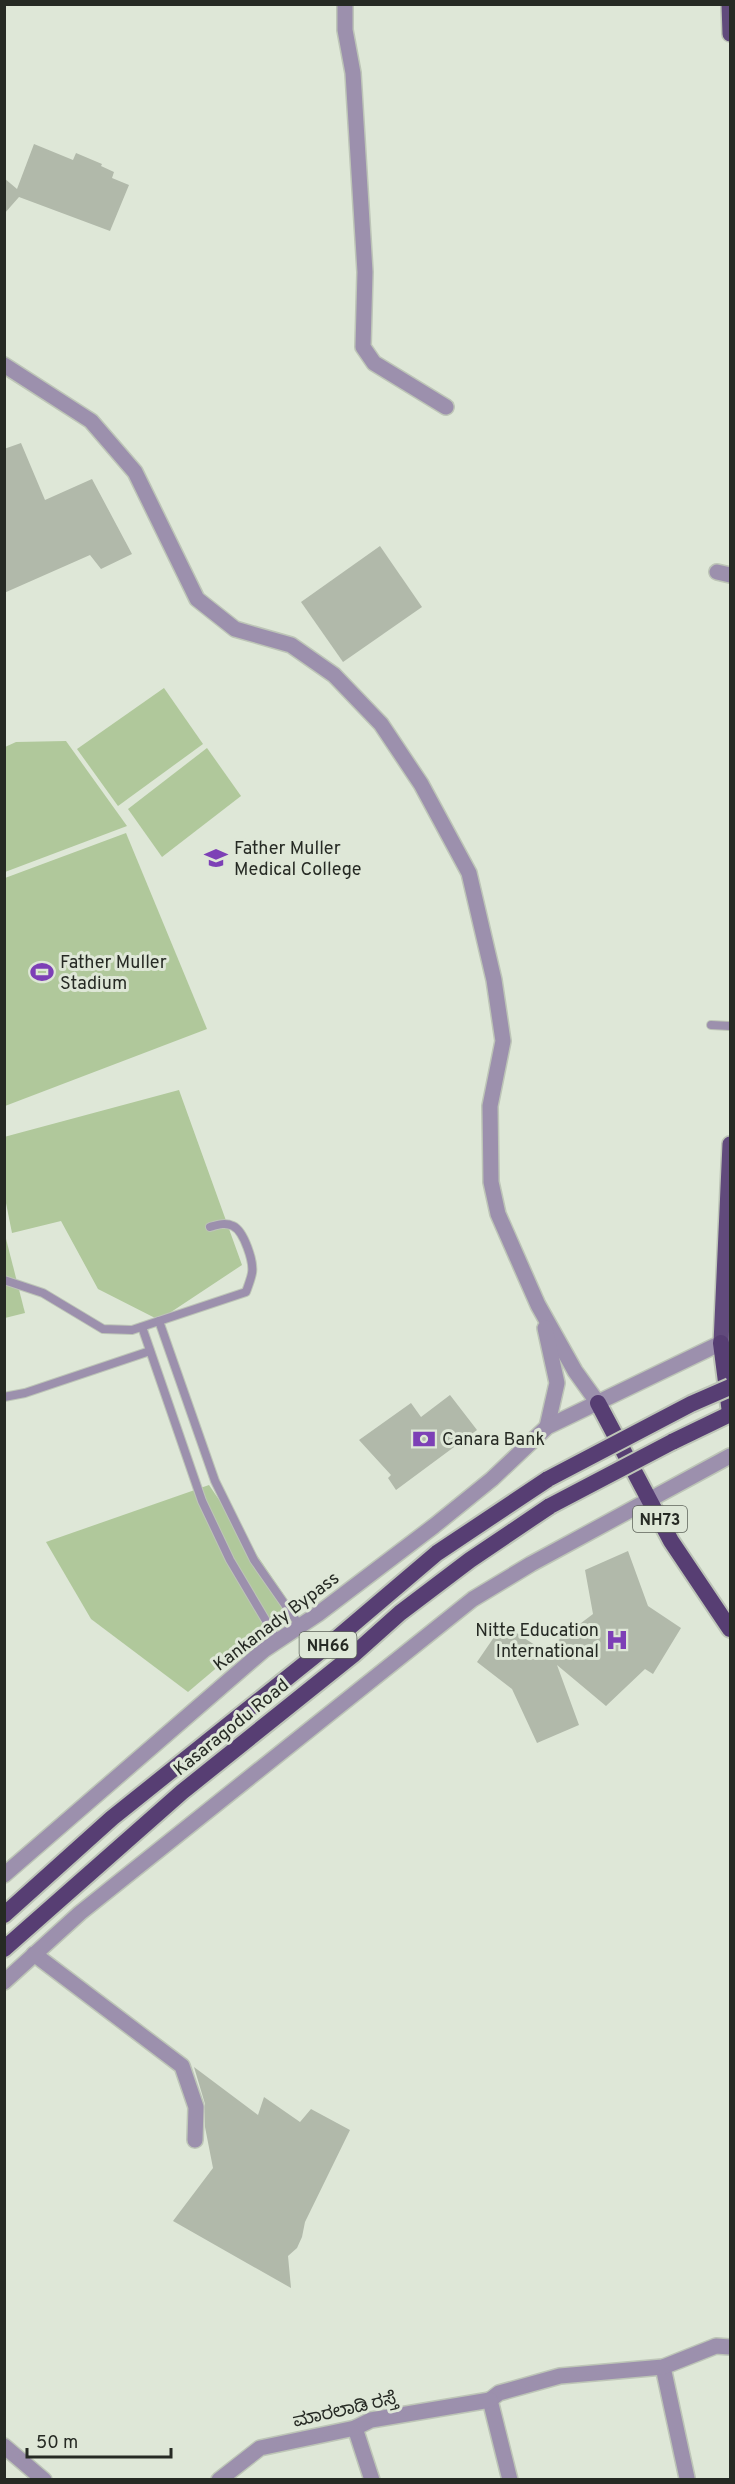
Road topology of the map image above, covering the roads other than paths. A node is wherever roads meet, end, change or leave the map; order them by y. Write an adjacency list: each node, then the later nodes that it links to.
1 (345, 4): 5 (street)
2 (729, 4): 3 (main road)
3 (730, 34)
4 (4, 365): 11 (street)
5 (446, 406)
6 (711, 1025): 7 (lane)
7 (730, 1026)
8 (730, 1143): 14 (main road)
9 (210, 1227): 12 (lane)
10 (4, 1280): 13 (lane)
11 (538, 1305): 18 (street); 20 (street)
12 (159, 1322): 13 (lane); 23 (lane)
13 (142, 1327): 15 (lane)
14 (726, 1342): 18 (street, Kankanady Bypass); 19 (highway)
15 (150, 1351): 17 (lane); 25 (lane)
16 (730, 1387): 27 (highway, Kasaragodu Road / NH66, bridge)
17 (4, 1397)
18 (598, 1403): 20 (street, Kankanady Bypass); 22 (highway, NH73)
19 (730, 1413): 28 (highway, Kasaragodu Road / NH66, bridge)
20 (547, 1427): 23 (street, Kankanady Bypass)
21 (730, 1456): 22 (street)
22 (651, 1500): 24 (highway, NH73); 29 (street)
23 (300, 1626): 25 (street, Kankanady Bypass)
24 (730, 1629)
25 (278, 1641): 26 (street, Kankanady Bypass)
26 (4, 1875)
27 (4, 1915)
28 (4, 1949)
29 (34, 1954): 30 (street); 31 (street)
30 (4, 1982)
31 (195, 2140)
32 (730, 2348): 33 (street, ಮಾರಲಾಡಿ ರಸ್ತೆ)
33 (663, 2367): 34 (street, ಮಾರಲಾಡಿ ರಸ್ತೆ); 37 (street)
34 (490, 2400): 35 (street, ಮಾರಲಾಡಿ ರಸ್ತೆ); 41 (street)
35 (355, 2428): 39 (street, ಮಾರಲಾಡಿ ರಸ್ತೆ); 40 (street)
36 (4, 2446): 38 (street)
37 (687, 2478)
38 (44, 2480)
39 (219, 2480)
40 (372, 2480)
41 (510, 2480)

